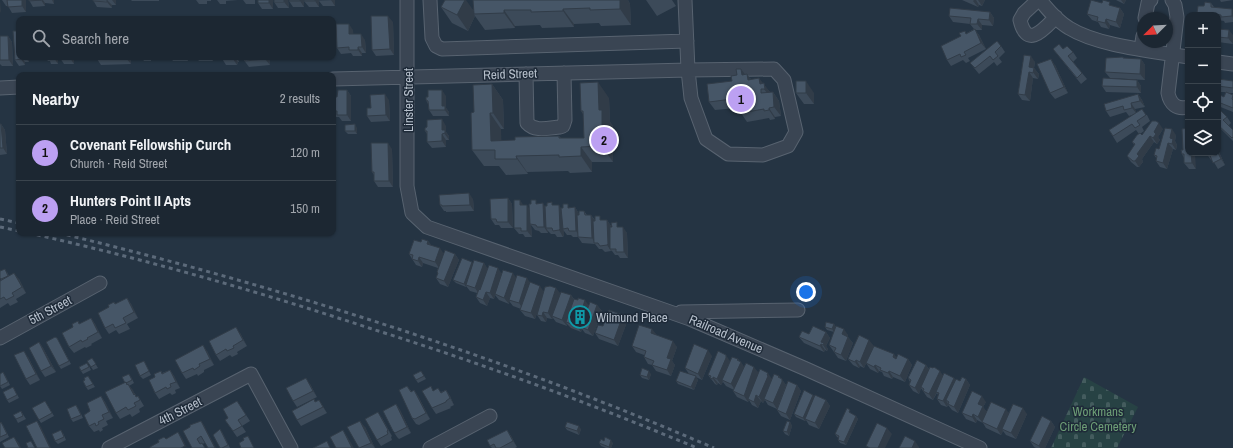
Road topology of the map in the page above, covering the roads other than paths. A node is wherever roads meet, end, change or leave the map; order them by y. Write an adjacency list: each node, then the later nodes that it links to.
1 (407, 0): 18 (street, Linster Street)
2 (430, 0): 9 (street)
3 (685, 0): 9 (street)
4 (1039, 0): 8 (street); 8 (street)
5 (1151, 0): 7 (street)
6 (1172, 0): 11 (street)
7 (1147, 12)
8 (1056, 17): 10 (street)
9 (687, 41): 15 (street)
10 (1141, 49): 11 (street)
11 (1173, 54): 12 (street); 22 (street)
12 (1185, 56)
13 (1221, 62): 14 (street)
14 (1233, 64)
15 (688, 70): 15 (street); 16 (street, Reid Street)
16 (564, 73): 17 (street, Reid Street); 17 (street)
17 (526, 74): 18 (street, Reid Street)
18 (408, 77): 19 (street, Reid Street); 23 (street, Linster Street)
19 (336, 79)
20 (16, 87): 21 (street)
21 (0, 88)
22 (1185, 107)
23 (410, 200): 26 (street, Railroad Avenue)
24 (100, 283): 27 (street, 5th Street)
25 (798, 310): 26 (street)
26 (672, 312): 32 (street, Railroad Avenue)
27 (0, 338)
28 (490, 416): 31 (street)
29 (109, 448): 30 (street, 4th Street)
30 (291, 448)
31 (430, 448)
32 (980, 448)

